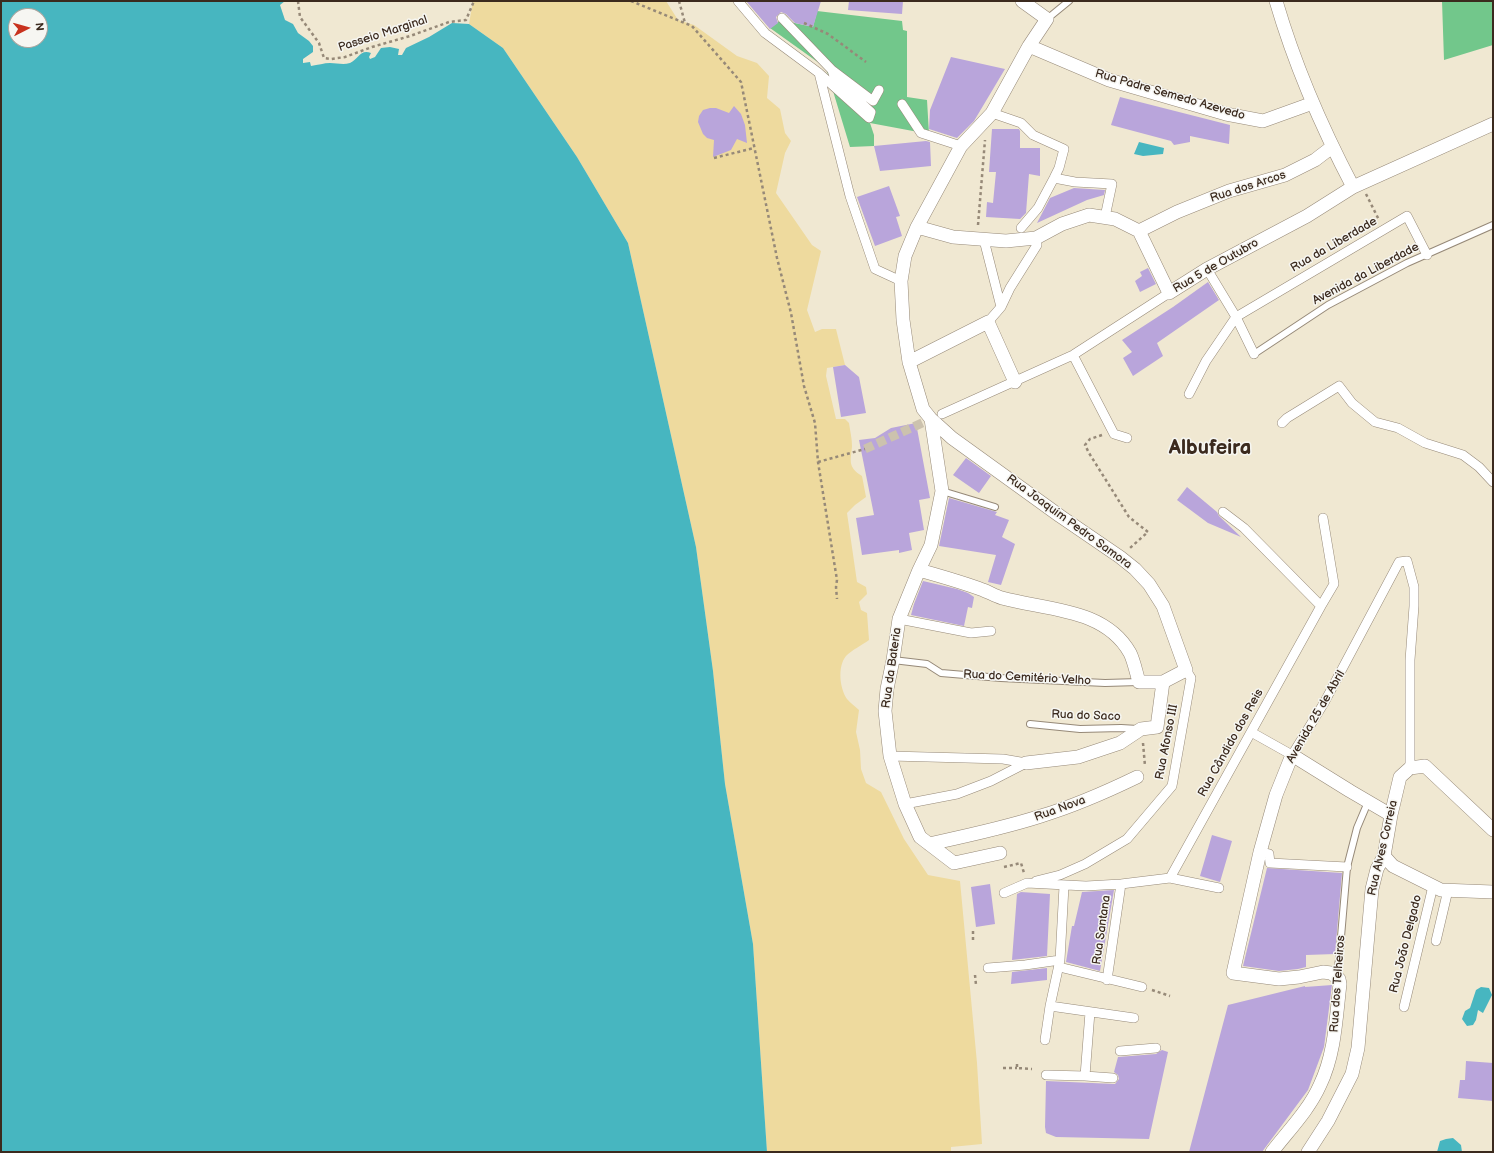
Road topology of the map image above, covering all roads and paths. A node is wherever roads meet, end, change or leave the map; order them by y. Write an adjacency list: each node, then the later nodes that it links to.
1 (298, 1): 2 (path, Passeio Marginal)
2 (474, 1)
3 (631, 1): 11 (path)
4 (679, 1): 11 (path)
5 (738, 1): 15 (street)
6 (1022, 1): 10 (street)
7 (1069, 1): 10 (lane)
8 (1276, 1): 17 (street)
9 (782, 18): 13 (path); 14 (street)
10 (1047, 19): 12 (street, Rua da Bateria)
11 (685, 23): 23 (path)
12 (1029, 46): 17 (street, Rua Padre Semedo Azevedo); 19 (street, Rua da Bateria)
13 (866, 62)
14 (832, 70): 15 (street); 16 (street)
15 (819, 73): 37 (street)
16 (879, 90)
17 (1313, 103): 22 (street)
18 (902, 104): 21 (street)
19 (992, 113): 21 (street, Rua da Bateria); 25 (street); 34 (path)
20 (1493, 124): 26 (street, Rua 5 de Outubro)
21 (962, 146): 29 (street, Rua da Bateria)
22 (1332, 147): 26 (street); 32 (street, Rua dos Arcos)
23 (754, 148): 24 (path); 52 (path)
24 (714, 158)
25 (1054, 178): 27 (street); 30 (street)
26 (1357, 186): 31 (path); 36 (street, Rua 5 de Outubro)
27 (1105, 217): 32 (street); 33 (street)
28 (1493, 225): 35 (lane, Avenida da Liberdade)
29 (917, 227): 34 (street); 37 (street, Rua da Bateria)
30 (1021, 228)
31 (1384, 229): 35 (street, Rua da Liberdade); 40 (street, Rua da Liberdade)
32 (1139, 231): 38 (street)
33 (1036, 238): 34 (street); 39 (street)
34 (980, 239): 39 (street)
35 (1427, 255): 42 (lane, Avenida da Liberdade)
36 (1207, 269): 38 (street, Rua 5 de Outubro); 40 (street)
37 (901, 281): 44 (street, Rua da Bateria)
38 (1169, 293): 43 (street, Rua 5 de Outubro)
39 (1001, 307): 41 (street)
40 (1236, 317): 42 (street); 46 (street)
41 (988, 322): 44 (street); 45 (street)
42 (1254, 354)
43 (1073, 355): 45 (street, Rua 5 de Outubro); 49 (street)
44 (909, 362): 47 (street, Rua da Bateria)
45 (1015, 382): 47 (street, Rua 5 de Outubro)
46 (1189, 394)
47 (932, 414): 54 (street, Rua da Bateria); 58 (street, Rua Joaquim Pedro Samora)
48 (1282, 423): 53 (street)
49 (1114, 434): 50 (street); 58 (path)
50 (1127, 438)
51 (865, 449): 52 (path)
52 (818, 462): 60 (path)
53 (1493, 482)
54 (942, 491): 55 (lane); 59 (street, Rua da Bateria)
55 (995, 507)
56 (1223, 512): 61 (street)
57 (1324, 518): 61 (street, Rua Cândido dos Reis)
58 (1120, 557): 65 (street, Rua Joaquim Pedro Samora)
59 (918, 570): 62 (street, Rua da Bateria); 66 (street)
60 (837, 599)
61 (1320, 606): 69 (street, Rua Cândido dos Reis)
62 (899, 619): 63 (street); 64 (street, Rua da Bateria)
63 (991, 631)
64 (893, 660): 66 (lane, Rua do Cemitério Velho); 72 (street, Rua da Bateria)
65 (1186, 670): 67 (street); 86 (street, Rua Afonso III)
66 (1139, 682): 67 (street, Rua do Cemitério Velho)
67 (1163, 682): 70 (street)
68 (1030, 724): 70 (lane, Rua do Saco)
69 (1251, 732): 71 (street); 85 (street, Rua Cândido dos Reis)
70 (1142, 733): 73 (street); 75 (path)
71 (1292, 755): 74 (street, Avenida 25 de Abril); 76 (street); 82 (street, Avenida 25 de Abril)
72 (890, 756): 73 (street); 77 (street, Rua da Bateria)
73 (1026, 763): 77 (street)
74 (1410, 768): 78 (street, Rua Alves Correia); 79 (street)
75 (1137, 777): 80 (street, Rua Nova)
76 (1369, 801): 78 (street); 84 (lane, Rua dos Telheiros)
77 (905, 804): 80 (street, Rua da Bateria)
78 (1391, 815): 83 (street, Rua Alves Correia)
79 (1493, 830)
80 (929, 844): 81 (street, Rua da Bateria)
81 (1000, 852): 86 (path)
82 (1260, 852): 84 (street); 100 (street, Avenida 25 de Abril)
83 (1384, 856): 89 (street); 120 (street, Rua Alves Correia)
84 (1347, 867): 100 (lane, Rua dos Telheiros)
85 (1170, 878): 87 (street); 90 (street)
86 (1027, 883): 88 (street); 93 (street, Rua Afonso III)
87 (1121, 884): 88 (street); 101 (street, Rua Santana)
88 (1064, 886): 97 (street)
89 (1433, 886): 91 (street); 106 (street, Rua João Delgado)
90 (1219, 888)
91 (1448, 890): 92 (street); 96 (street)
92 (1493, 892)
93 (1004, 893)
94 (973, 931): 95 (path)
95 (973, 942)
96 (1436, 942)
97 (1059, 964): 98 (street); 101 (street); 105 (street)
98 (988, 968)
99 (975, 975): 102 (path)
100 (1336, 976): 119 (street, Rua dos Telheiros)
101 (1107, 980): 103 (street)
102 (976, 985)
103 (1142, 987): 104 (path)
104 (1170, 996)
105 (1050, 1006): 107 (street); 109 (street)
106 (1404, 1007)
107 (1090, 1012): 108 (street); 117 (street)
108 (1134, 1018)
109 (1045, 1040)
110 (1156, 1048): 111 (street)
111 (1120, 1051)
112 (1017, 1064): 114 (path)
113 (1003, 1068): 114 (path)
114 (1016, 1068): 115 (path)
115 (1032, 1069)
116 (1046, 1075): 117 (street)
117 (1085, 1076): 118 (street)
118 (1113, 1078)
119 (1272, 1152)
120 (1308, 1152)

